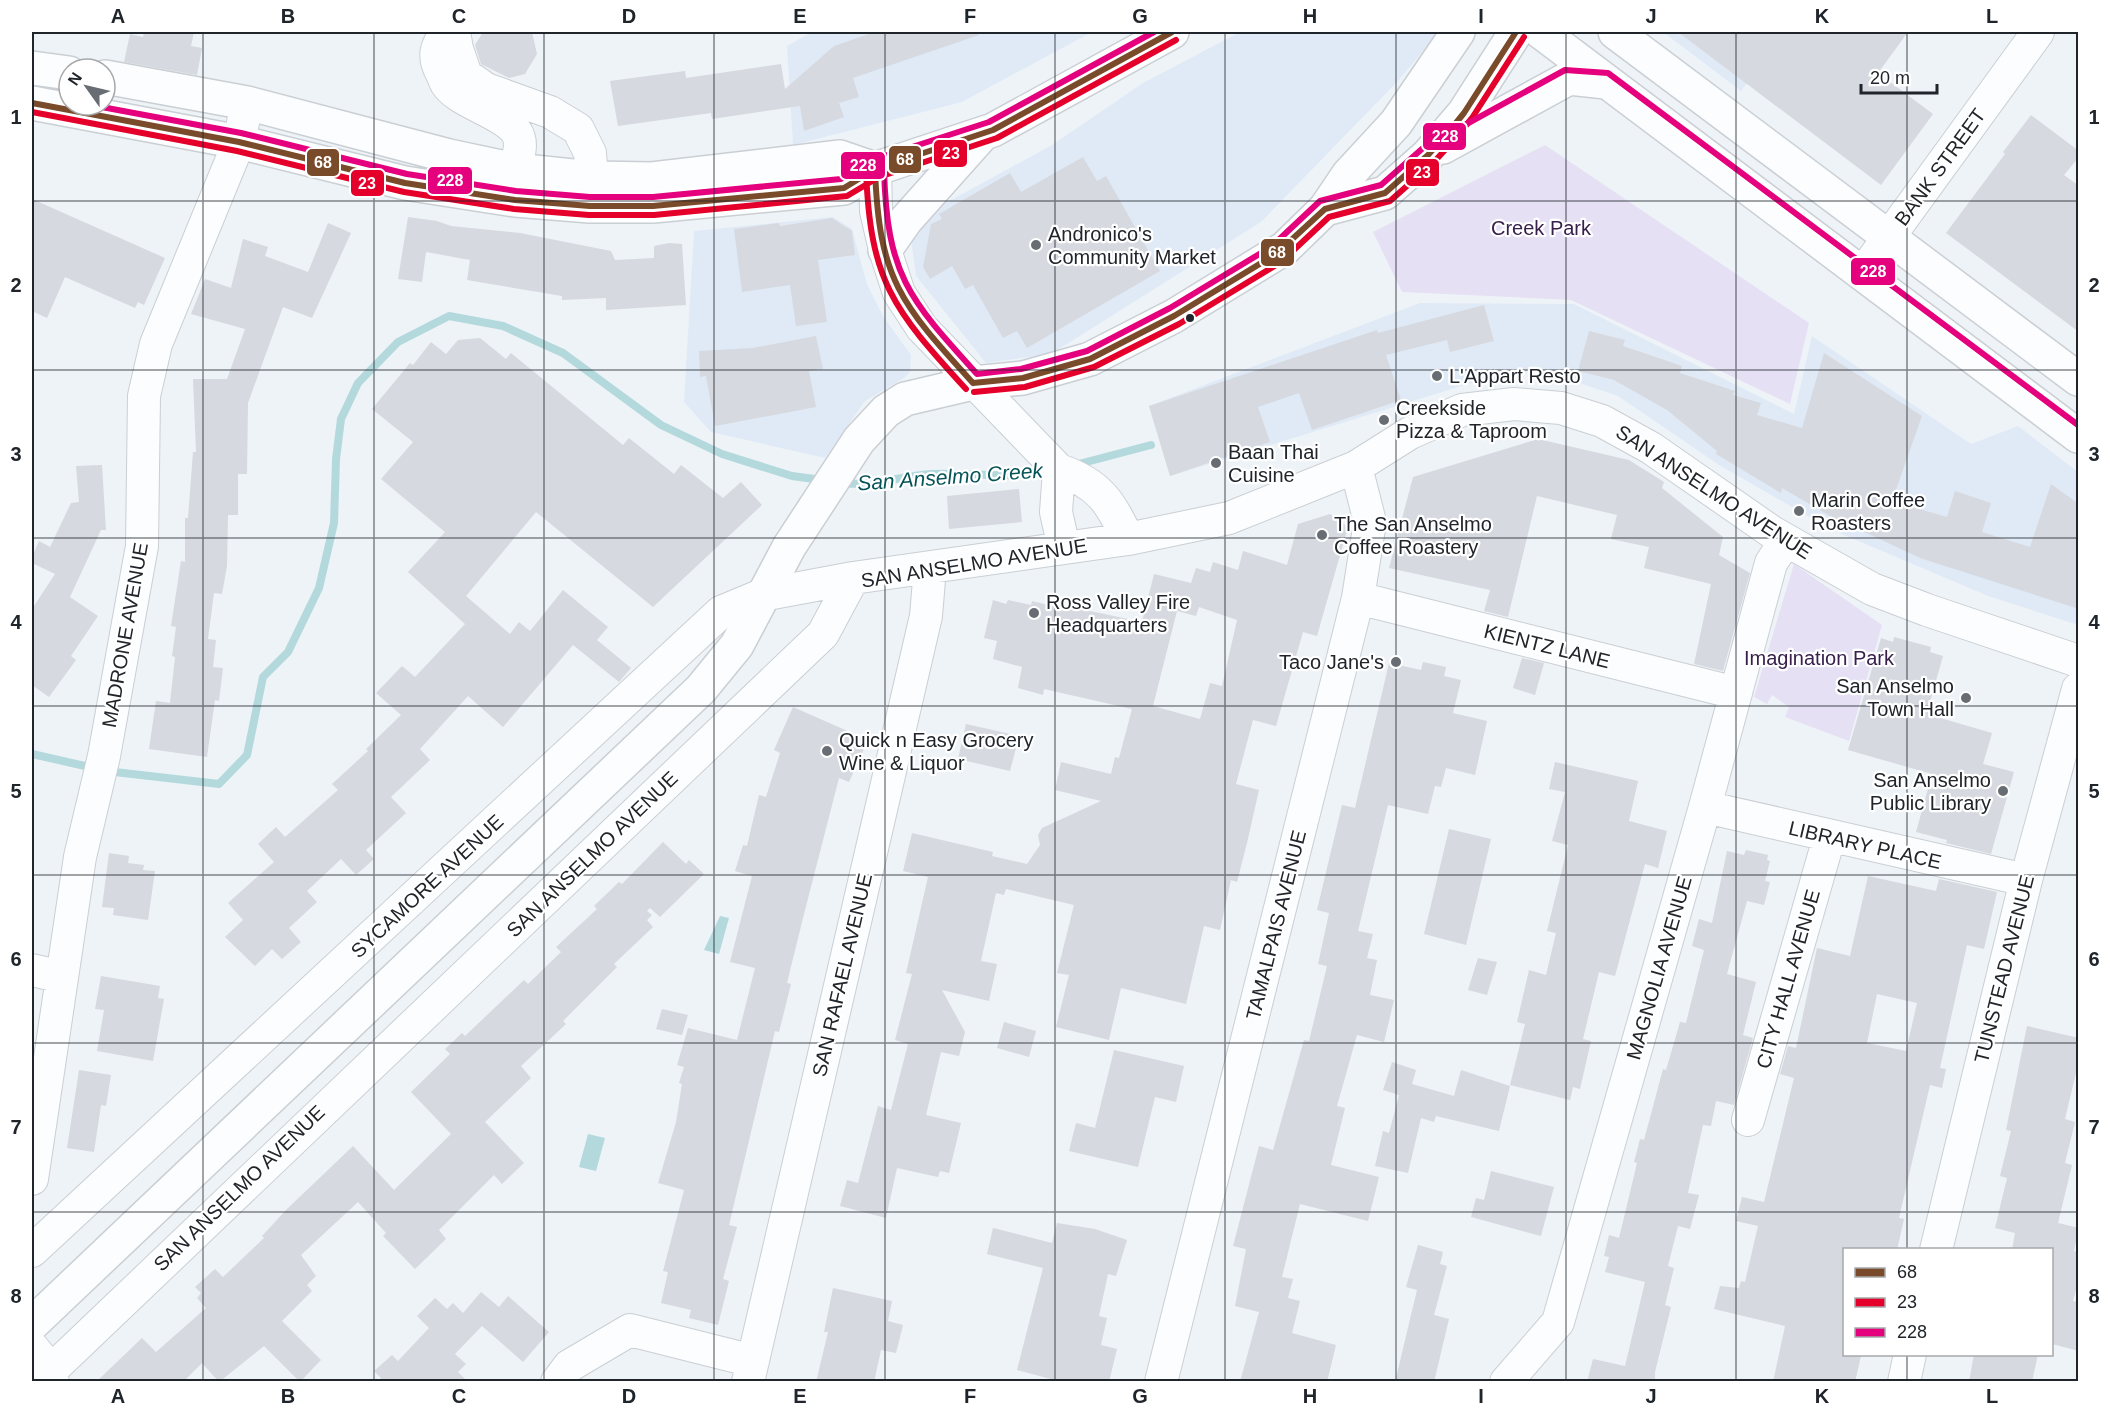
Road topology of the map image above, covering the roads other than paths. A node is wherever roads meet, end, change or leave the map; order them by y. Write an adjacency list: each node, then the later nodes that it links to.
1 (446, 32): 19 (street)
2 (454, 32): 20 (street)
3 (1172, 32): 15 (main road)
4 (1458, 32): 21 (main road)
5 (1516, 32): 17 (main road)
6 (1541, 32): 12 (main road)
7 (2038, 32): 22 (street, BANK STREET)
8 (1626, 34): 22 (main road)
9 (32, 68): 10 (main road)
10 (57, 71)
11 (117, 79): 13 (main road)
12 (1605, 82): 17 (main road); 24 (main road)
13 (247, 102): 16 (street, MADRONE AVENUE); 19 (main road)
14 (32, 103): 16 (main road)
15 (981, 135): 18 (main road); 23 (main road)
16 (239, 142): 18 (main road); 44 (street, MADRONE AVENUE)
17 (1428, 155): 21 (main road)
18 (875, 169): 20 (main road); 23 (street)
19 (515, 170): 20 (main road)
20 (592, 178)
21 (1325, 209): 26 (main road)
22 (1889, 237): 24 (street, BANK STREET); 25 (main road)
23 (885, 250): 26 (street)
24 (1862, 274): 27 (main road)
25 (2079, 379)
26 (973, 383): 29 (street); 35 (main road)
27 (2079, 436)
28 (1356, 467): 30 (street, SAN ANSELMO AVENUE); 31 (street, SAN ANSELMO AVENUE); 36 (street, TAMALPAIS AVENUE)
29 (1057, 483): 30 (street); 32 (street)
30 (1128, 539): 32 (street, SAN ANSELMO AVENUE)
31 (1786, 540): 37 (street, SAN ANSELMO AVENUE); 39 (street, MAGNOLIA AVENUE)
32 (1064, 548): 33 (street, SAN ANSELMO AVENUE)
33 (930, 568): 34 (street, SAN ANSELMO AVENUE); 52 (street, SAN RAFAEL AVENUE)
34 (853, 578): 35 (street, SYCAMORE AVENUE); 51 (street, SAN ANSELMO AVENUE)
35 (762, 595): 48 (street, SYCAMORE AVENUE); 49 (main road)
36 (1358, 598): 39 (street, KIENTZ LANE); 54 (street, TAMALPAIS AVENUE)
37 (2079, 660)
38 (2079, 689): 42 (street, TUNSTEAD AVENUE)
39 (1736, 693): 40 (street, MAGNOLIA AVENUE)
40 (1706, 807): 41 (street, LIBRARY PLACE); 55 (street, MAGNOLIA AVENUE)
41 (1829, 838): 42 (street, LIBRARY PLACE); 45 (street, CITY HALL AVENUE)
42 (2026, 880): 47 (street, TUNSTEAD AVENUE)
43 (32, 970): 44 (street)
44 (62, 977): 46 (street, MADRONE AVENUE)
45 (1748, 1120)
46 (32, 1179)
47 (1936, 1248)
48 (32, 1251)
49 (32, 1324)
50 (1910, 1356): 56 (street)
51 (43, 1370)
52 (750, 1371): 53 (street)
53 (556, 1382)
54 (1161, 1382)
55 (1506, 1382)
56 (1904, 1382)

